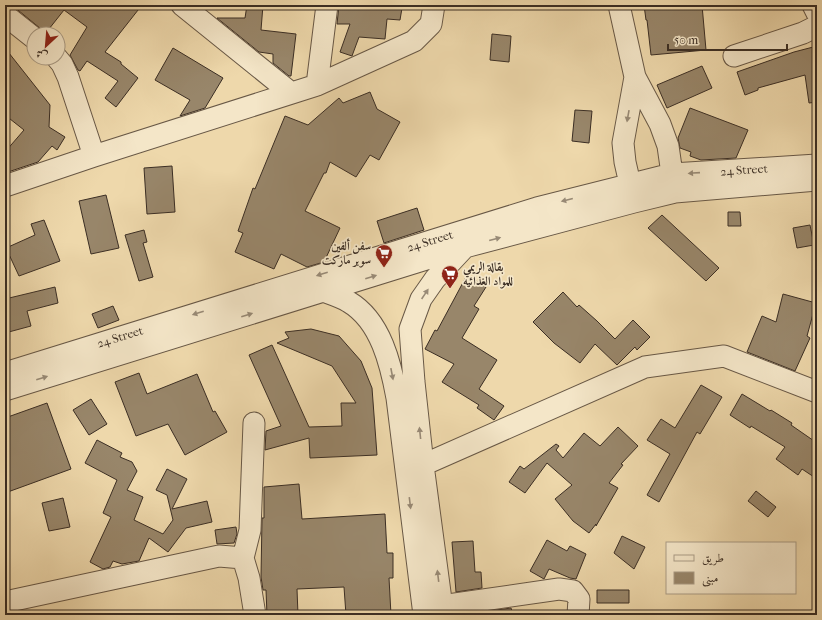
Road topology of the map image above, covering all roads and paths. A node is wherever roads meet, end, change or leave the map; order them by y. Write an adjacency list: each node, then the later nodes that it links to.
1 (182, 5): 9 (street)
2 (209, 5): 9 (street)
3 (327, 5): 15 (street)
4 (434, 5): 15 (street)
5 (619, 5): 14 (street)
6 (813, 5): 7 (street)
7 (817, 13)
8 (5, 15): 11 (street)
9 (208, 26): 16 (street)
10 (817, 26): 12 (street)
11 (26, 32)
12 (734, 56)
13 (63, 66): 17 (street)
14 (635, 77): 20 (street); 22 (street, one-way to 22)
15 (317, 85): 16 (street)
16 (291, 93): 17 (street)
17 (94, 156): 21 (street)
18 (817, 165): 20 (street, 24 Street, one-way to 20)
19 (817, 180): 20 (street, 24 Street)
20 (674, 183): 22 (street, 24 Street)
21 (5, 186)
22 (633, 193): 23 (street, 24 Street, one-way to 22); 27 (street, 24 Street, one-way to 27)
23 (465, 248): 24 (street, 24 Street, one-way to 23); 25 (street, one-way to 23)
24 (323, 291): 26 (street); 28 (street, 24 Street, one-way to 24)
25 (410, 330): 26 (street); 31 (street, one-way to 25)
26 (380, 337): 34 (street, one-way to 34)
27 (5, 373)
28 (5, 390)
29 (817, 392): 31 (street)
30 (254, 423): 32 (street)
31 (423, 465): 34 (street, one-way to 31)
32 (243, 558): 33 (street); 35 (street)
33 (5, 602)
34 (436, 612): 36 (street)
35 (255, 615)
36 (578, 615)

